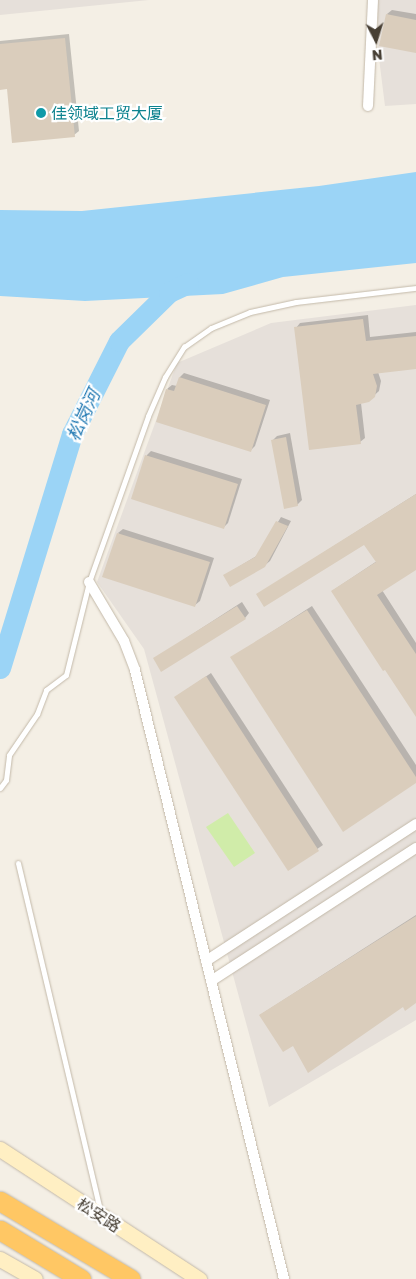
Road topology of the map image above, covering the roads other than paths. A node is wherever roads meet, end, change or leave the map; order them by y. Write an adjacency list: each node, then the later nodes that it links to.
1 (373, 0): 2 (street)
2 (368, 106)
3 (416, 288): 4 (lane)
4 (89, 582): 5 (lane); 9 (street)
5 (0, 788)
6 (416, 824): 9 (street)
7 (416, 848): 10 (street)
8 (18, 862): 13 (lane)
9 (206, 961): 10 (street)
10 (211, 981): 16 (street)
11 (0, 1149): 13 (main road, 松安路)
12 (0, 1201): 19 (highway)
13 (102, 1217): 20 (main road, 松安路)
14 (0, 1230): 18 (highway)
15 (0, 1258): 17 (main road)
16 (281, 1266): 21 (street); 22 (street)
17 (35, 1279)
18 (81, 1279)
19 (131, 1279)
20 (199, 1279)
21 (278, 1279)
22 (284, 1279)

